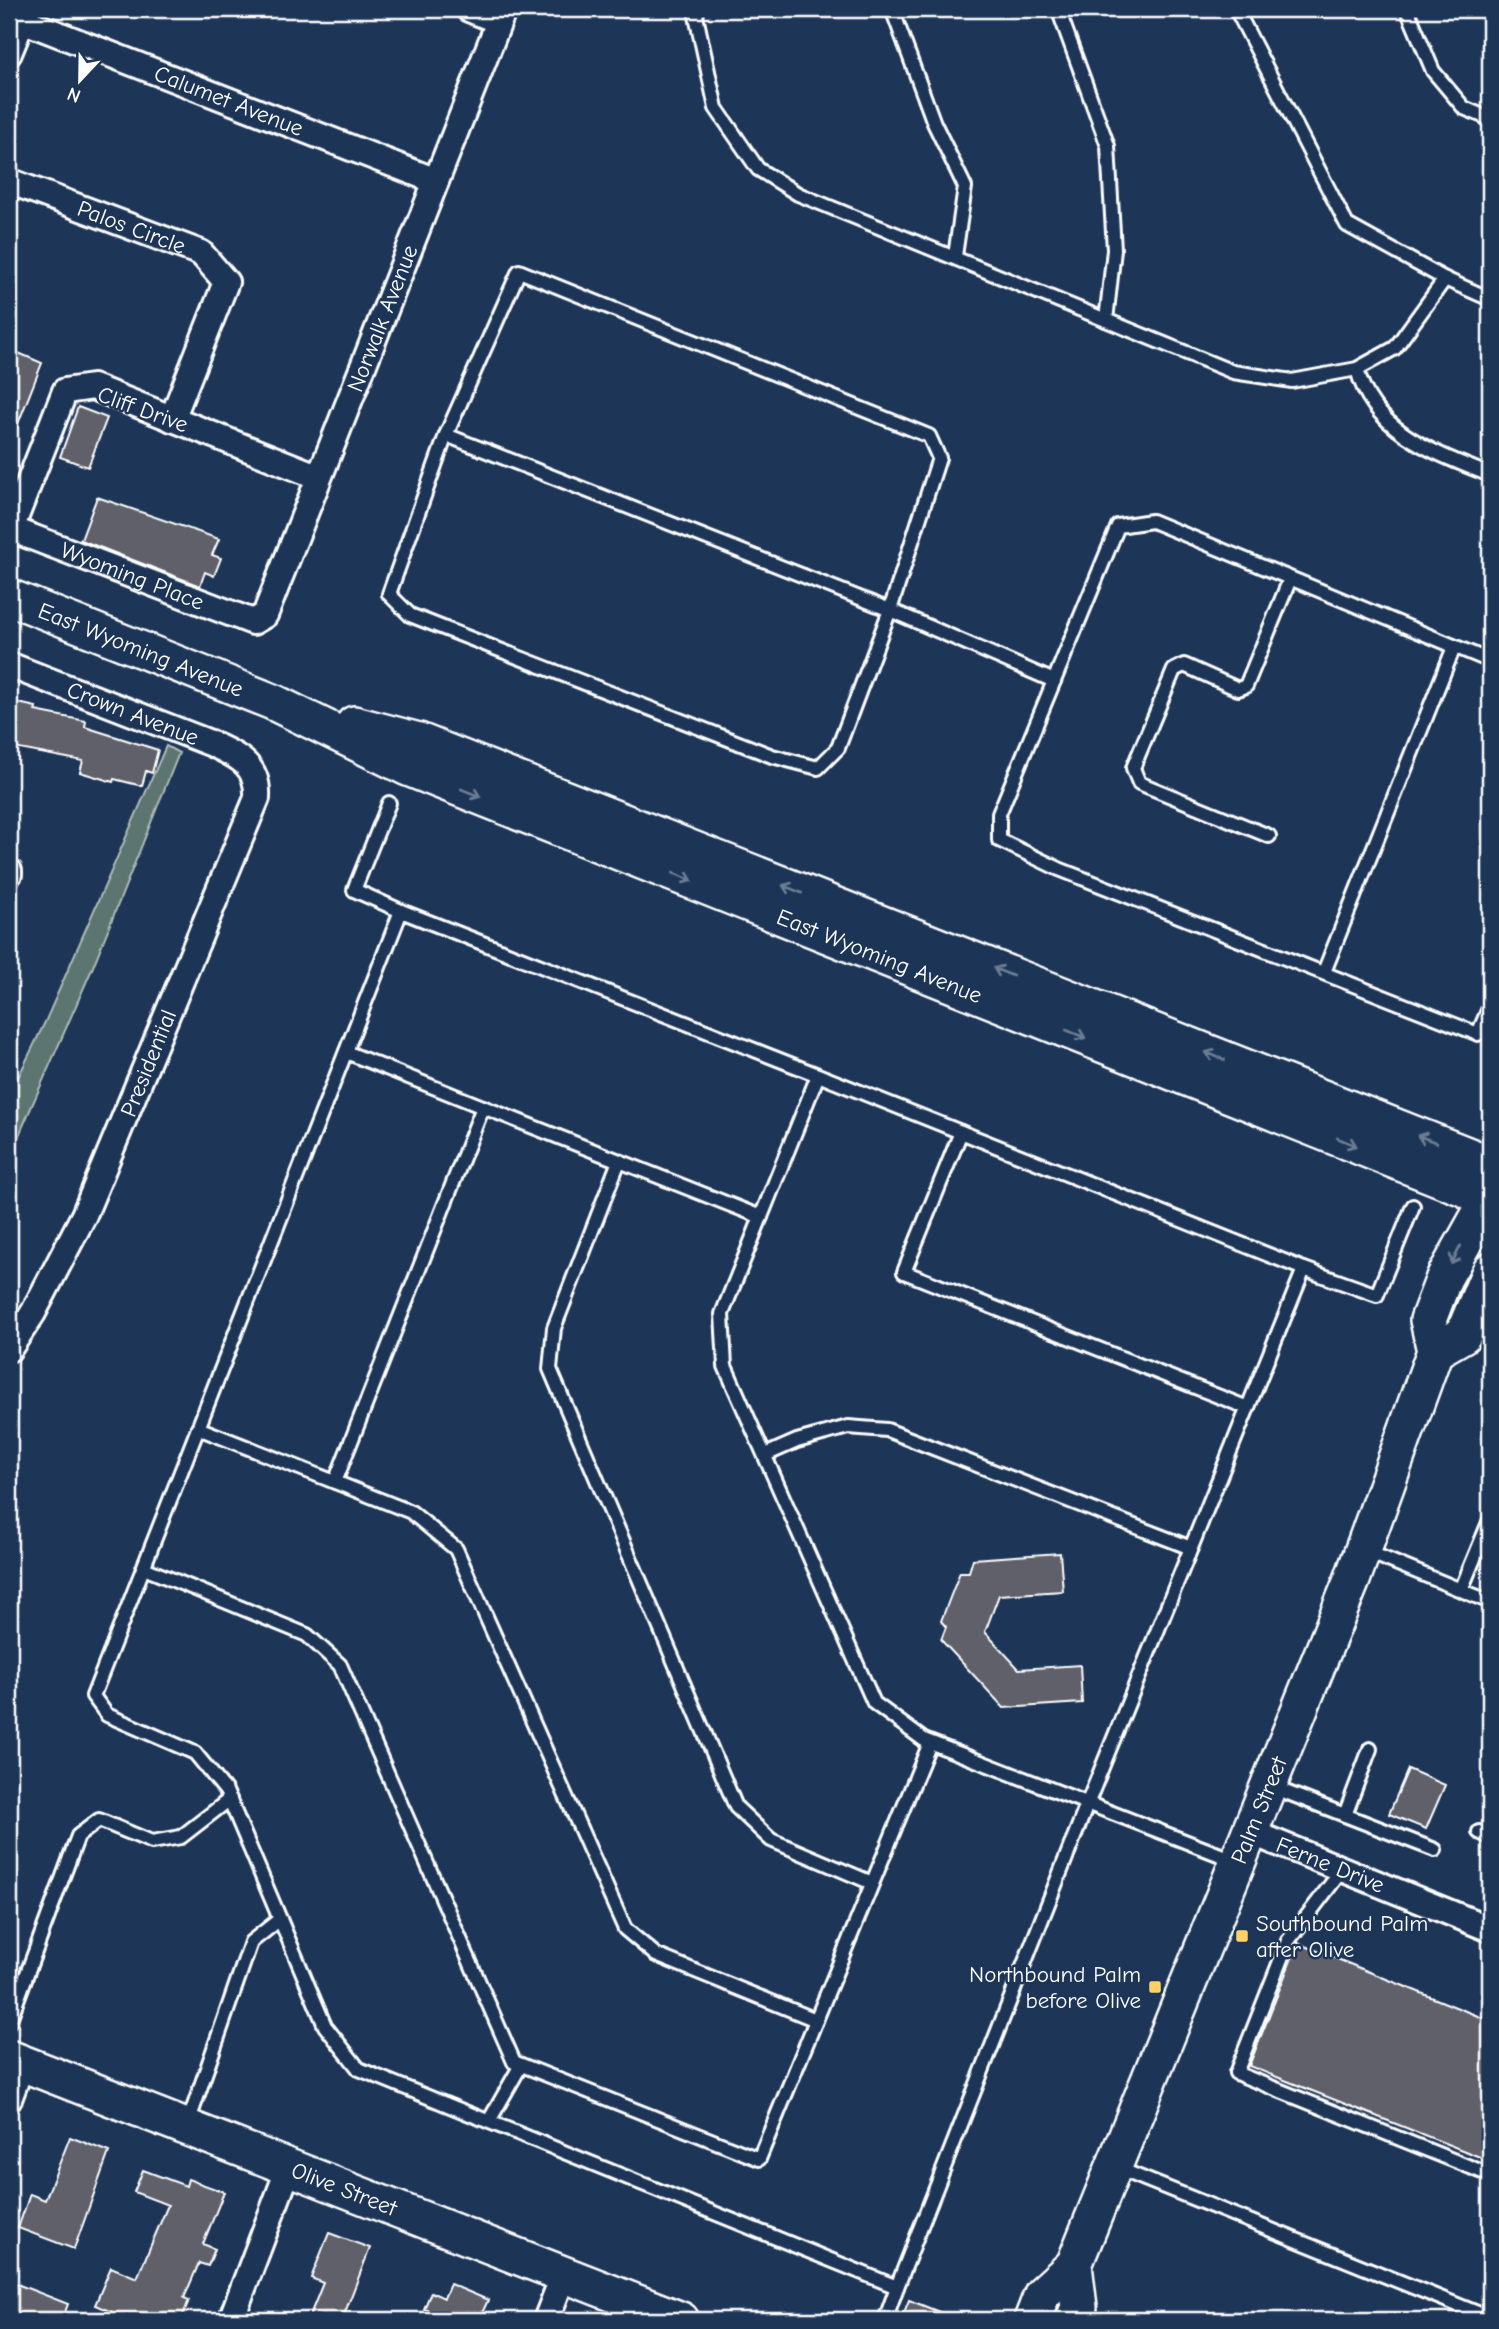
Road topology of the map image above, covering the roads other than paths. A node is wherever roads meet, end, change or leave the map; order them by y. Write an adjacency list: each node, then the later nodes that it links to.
1 (468, 9): 8 (street)
2 (698, 9): 13 (lane)
3 (892, 9): 13 (lane)
4 (1058, 9): 16 (lane)
5 (1236, 9): 14 (lane)
6 (1406, 9): 10 (lane)
7 (24, 14): 9 (street); 12 (street, Calumet Avenue)
8 (502, 15): 12 (street, Norwalk Avenue)
9 (9, 53)
10 (1490, 119)
11 (9, 181): 18 (street, Palos Circle)
12 (436, 181): 21 (street, Norwalk Avenue)
13 (955, 256): 16 (lane)
14 (1445, 279): 15 (lane); 17 (lane)
15 (1490, 299)
16 (1106, 320): 17 (lane)
17 (1357, 369): 20 (lane)
18 (172, 419): 21 (street, Cliff Drive); 22 (street, Cliff Drive)
19 (446, 435): 25 (lane); 25 (lane); 25 (lane)
20 (1490, 475)
21 (319, 477): 26 (street, Norwalk Avenue)
22 (11, 530): 26 (street, Wyoming Place)
23 (1290, 579): 27 (lane); 30 (lane); 34 (lane)
24 (9, 597): 31 (street, East Wyoming Avenue)
25 (890, 610): 30 (lane)
26 (253, 622)
27 (1454, 647): 28 (lane); 36 (lane)
28 (1490, 661)
29 (9, 665): 32 (street, Crown Avenue)
30 (1054, 681): 36 (lane)
31 (272, 702): 43 (street, East Wyoming Avenue, one-way to 31); 44 (street, East Wyoming Avenue, one-way to 44)
32 (252, 768): 49 (street, Presidential)
33 (389, 803): 35 (lane)
34 (1269, 836)
35 (401, 911): 38 (lane); 39 (lane)
36 (1324, 972): 37 (lane)
37 (1490, 1006)
38 (346, 1052): 40 (lane); 52 (lane)
39 (818, 1075): 41 (lane); 46 (lane)
40 (483, 1107): 42 (lane); 54 (lane)
41 (961, 1132): 47 (lane); 51 (lane)
42 (619, 1161): 46 (lane); 70 (lane)
43 (1490, 1164)
44 (1489, 1200): 50 (street, Palm Street, one-way to 50)
45 (1413, 1206): 47 (lane)
46 (761, 1217): 53 (lane)
47 (1304, 1269): 51 (lane)
48 (1487, 1288): 50 (street)
49 (9, 1349)
50 (1435, 1351): 57 (street, Palm Street)
51 (1248, 1408): 56 (lane)
52 (198, 1428): 54 (lane); 58 (lane)
53 (765, 1455): 56 (lane); 61 (lane)
54 (335, 1482): 73 (lane)
55 (1490, 1520): 59 (lane)
56 (1191, 1548): 65 (lane)
57 (1362, 1550): 59 (lane); 63 (street, Palm Street)
58 (144, 1568): 64 (lane); 76 (lane)
59 (1461, 1590): 60 (lane)
60 (1490, 1602)
61 (930, 1743): 65 (lane); 70 (lane)
62 (1370, 1749): 66 (lane)
63 (1267, 1784): 66 (lane); 67 (street, Palm Street)
64 (230, 1799): 71 (lane); 74 (lane)
65 (1088, 1802): 67 (lane); 85 (lane)
66 (1345, 1815): 68 (lane)
67 (1242, 1846): 69 (street, Ferne Drive); 81 (street, Palm Street)
68 (1435, 1850)
69 (1342, 1870): 72 (street, Ferne Drive); 82 (lane)
70 (872, 1883): 73 (lane)
71 (280, 1919): 78 (lane); 79 (lane)
72 (1490, 1929)
73 (816, 2020): 76 (lane)
74 (9, 2022)
75 (15, 2061): 77 (street); 79 (street, Olive Street)
76 (521, 2065): 78 (lane)
77 (9, 2099)
78 (489, 2121): 85 (lane)
79 (186, 2126): 80 (street, Olive Street)
80 (290, 2165): 84 (street, Olive Street); 87 (street)
81 (1113, 2166): 83 (street, Palm Street); 86 (lane)
82 (1490, 2175)
83 (1074, 2264): 91 (street, Palm Street); 92 (street, Palm Street)
84 (564, 2274): 88 (street); 89 (street, Olive Street)
85 (897, 2287): 90 (lane)
86 (1490, 2318)
87 (231, 2320)
88 (546, 2320)
89 (681, 2320)
90 (885, 2320)
91 (1032, 2320)
92 (1074, 2320)

